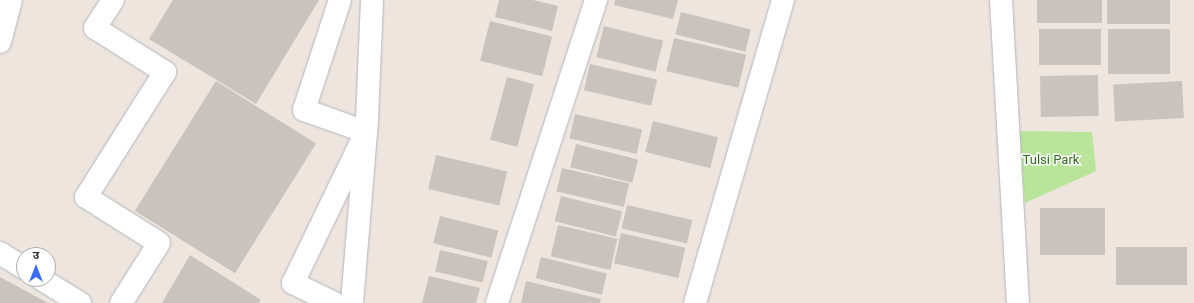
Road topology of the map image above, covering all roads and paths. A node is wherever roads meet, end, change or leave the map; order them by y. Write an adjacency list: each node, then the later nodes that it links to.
1 (11, 0): 8 (street)
2 (113, 0): 14 (street)
3 (340, 0): 9 (street)
4 (372, 0): 9 (street)
5 (596, 0): 17 (street)
6 (783, 0): 18 (street)
7 (1001, 0): 19 (street)
8 (0, 42)
9 (366, 132): 15 (street); 16 (street)
10 (0, 253): 11 (street)
11 (16, 263)
12 (54, 287): 13 (street)
13 (80, 303)
14 (121, 303)
15 (334, 303)
16 (352, 303)
17 (497, 303)
18 (695, 303)
19 (1018, 303)

